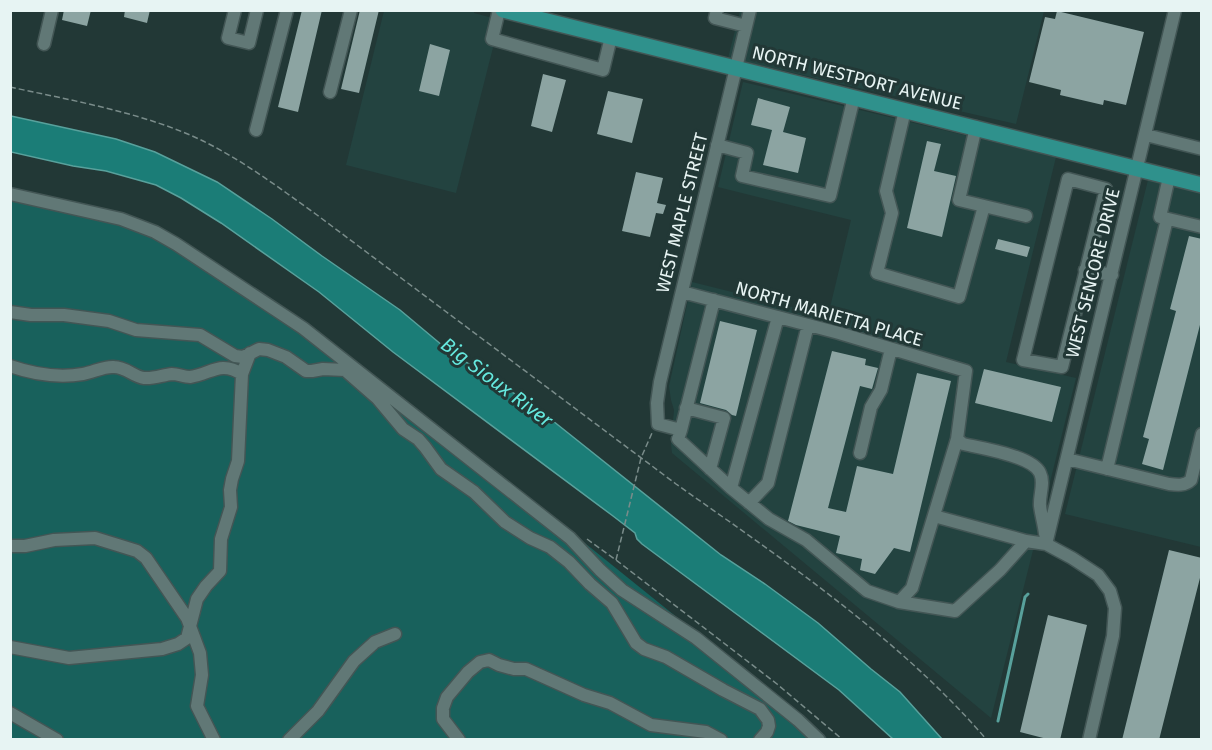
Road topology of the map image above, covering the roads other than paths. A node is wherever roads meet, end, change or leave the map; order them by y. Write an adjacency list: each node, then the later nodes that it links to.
1 (52, 10): 12 (street)
2 (235, 10): 3 (street)
3 (257, 10)
4 (287, 10): 18 (street)
5 (351, 10): 14 (street)
6 (501, 10): 11 (main road, NORTH WESTPORT AVENUE); 11 (street)
7 (717, 10): 10 (street)
8 (750, 10): 10 (street, WEST MAPLE STREET)
9 (1176, 10): 19 (street, WEST SENCORE DRIVE)
10 (746, 26): 13 (street, WEST MAPLE STREET)
11 (611, 37): 13 (main road, NORTH WESTPORT AVENUE)
12 (44, 44)
13 (736, 68): 15 (main road, NORTH WESTPORT AVENUE); 20 (street, WEST MAPLE STREET)
14 (330, 92)
15 (854, 97): 16 (main road, NORTH WESTPORT AVENUE); 20 (street)
16 (905, 110): 17 (main road, NORTH WESTPORT AVENUE); 26 (street)
17 (976, 127): 22 (main road, NORTH WESTPORT AVENUE); 26 (street)
18 (256, 130)
19 (1146, 135): 21 (street); 22 (street, WEST SENCORE DRIVE)
20 (717, 145): 32 (street, WEST MAPLE STREET)
21 (1202, 149)
22 (1137, 169): 23 (main road, NORTH WESTPORT AVENUE); 31 (street, WEST SENCORE DRIVE)
23 (1169, 177): 24 (main road, NORTH WESTPORT AVENUE); 28 (street)
24 (1202, 184)
25 (10, 194): 66 (street)
26 (984, 206): 27 (street)
27 (1026, 216)
28 (1167, 219): 29 (street); 48 (street)
29 (1202, 227)
30 (1085, 270): 30 (street); 31 (street)
31 (1112, 275): 46 (street, WEST SENCORE DRIVE)
32 (682, 292): 33 (street, NORTH MARIETTA PLACE); 42 (street, WEST MAPLE STREET)
33 (714, 300): 35 (street, NORTH MARIETTA PLACE); 41 (street)
34 (10, 312): 38 (street)
35 (778, 317): 36 (street, NORTH MARIETTA PLACE); 49 (street)
36 (808, 325): 37 (street, NORTH MARIETTA PLACE); 50 (street)
37 (891, 349): 44 (street, NORTH MARIETTA PLACE); 45 (street)
38 (240, 354): 40 (street); 40 (street); 65 (street)
39 (10, 366): 40 (street)
40 (235, 370): 56 (street)
41 (686, 408): 42 (street); 47 (street)
42 (681, 430): 47 (street)
43 (1202, 434): 48 (street)
44 (957, 439): 51 (street); 53 (street)
45 (860, 453)
46 (1066, 459): 48 (street); 53 (street, WEST SENCORE DRIVE)
47 (710, 469): 49 (street)
48 (1107, 469)
49 (731, 488): 50 (street)
50 (749, 503): 55 (street)
51 (934, 516): 52 (street); 55 (street)
52 (1026, 541): 53 (street); 55 (street)
53 (1046, 544): 67 (street)
54 (10, 546): 56 (street)
55 (899, 602)
56 (190, 626): 58 (street); 61 (street)
57 (395, 633): 62 (street)
58 (10, 647)
59 (10, 713): 60 (street)
60 (57, 740)
61 (214, 740)
62 (289, 740)
63 (459, 740): 64 (street)
64 (721, 740)
65 (760, 740)
66 (819, 740)
67 (1089, 740)

